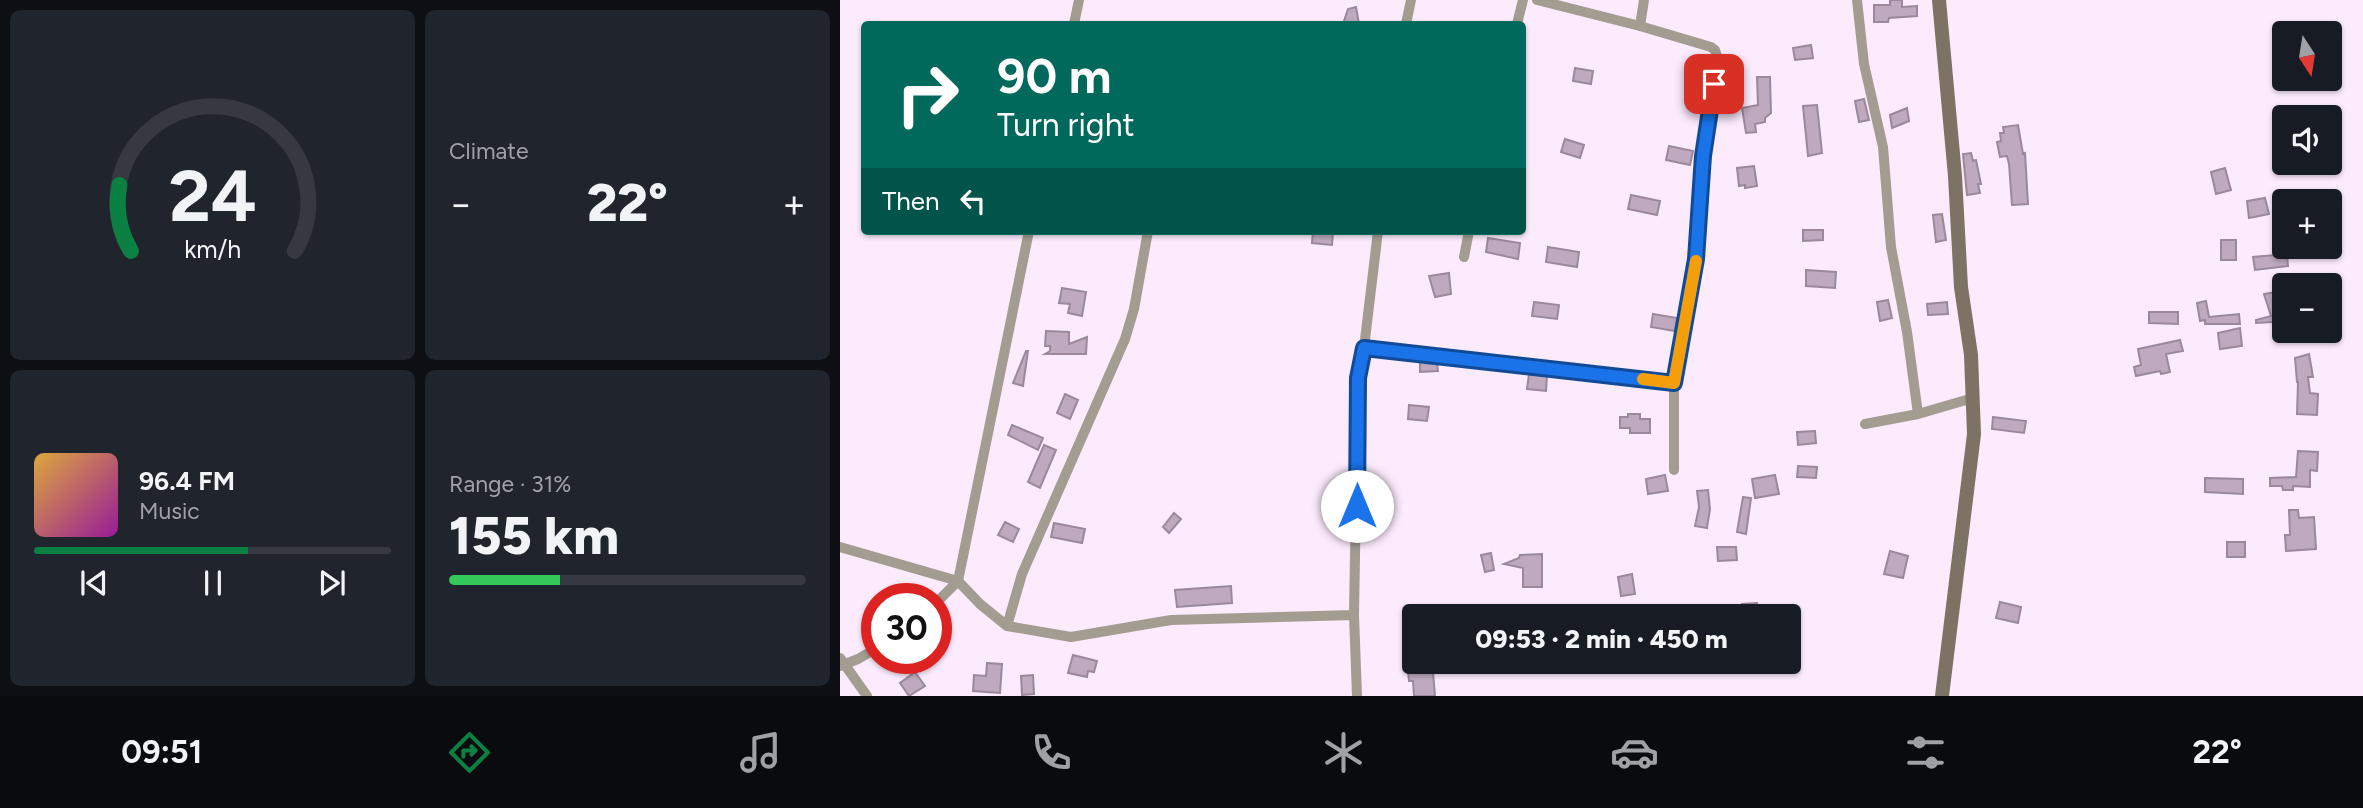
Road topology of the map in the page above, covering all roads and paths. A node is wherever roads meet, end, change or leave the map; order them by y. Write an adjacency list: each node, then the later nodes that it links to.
1 (1079, 0): 8 (street)
2 (1411, 0): 9 (street)
3 (1524, 0): 10 (street)
4 (1537, 0): 11 (street)
5 (1644, 0): 11 (street)
6 (1857, 0): 20 (street)
7 (1939, 0): 19 (street)
8 (1075, 21)
9 (1407, 21)
10 (1518, 21)
11 (1640, 26): 18 (street)
12 (1028, 235): 24 (street)
13 (1147, 235): 27 (street)
14 (1378, 235): 17 (street)
15 (1468, 235): 16 (street)
16 (1464, 257)
17 (1364, 348): 18 (street); 26 (street)
18 (1674, 383): 22 (street)
19 (1973, 398): 20 (street); 32 (street)
20 (1918, 414): 21 (street)
21 (1865, 424)
22 (1674, 470)
23 (840, 547): 24 (street)
24 (958, 581): 25 (street); 27 (street)
25 (952, 587)
26 (1354, 615): 27 (street); 31 (street)
27 (1007, 626)
28 (861, 657): 29 (street)
29 (841, 663): 30 (street)
30 (867, 696)
31 (1357, 696)
32 (1942, 696)

